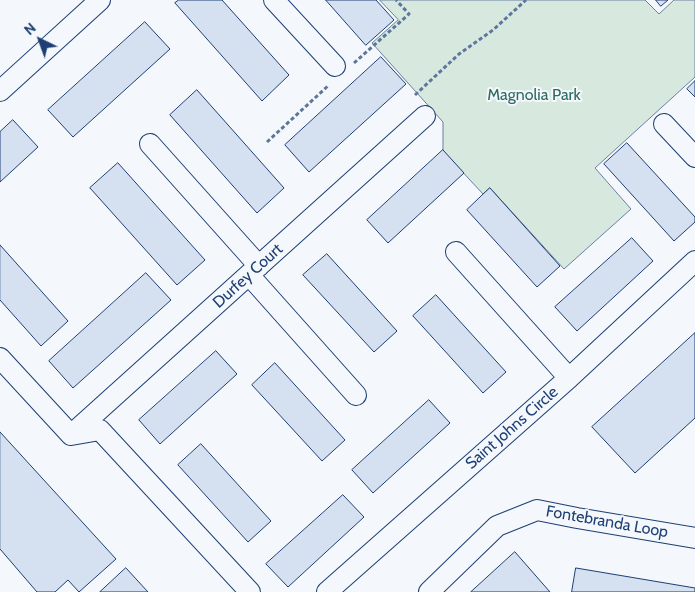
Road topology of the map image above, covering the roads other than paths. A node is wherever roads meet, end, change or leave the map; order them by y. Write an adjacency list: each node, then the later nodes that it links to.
1 (100, 0): 4 (street)
2 (274, 0): 3 (street)
3 (335, 66)
4 (0, 91)
5 (425, 116): 11 (street, Durfey Court)
6 (664, 124): 8 (street)
7 (150, 144): 11 (street)
8 (695, 157)
9 (456, 252): 13 (street)
10 (695, 261): 13 (street, Saint Johns Circle)
11 (254, 270): 14 (street); 15 (street, Durfey Court)
12 (0, 358): 15 (street)
13 (570, 378): 18 (street, Saint Johns Circle)
14 (356, 395)
15 (72, 435): 17 (street)
16 (695, 538): 19 (street, Fontebranda Loop)
17 (250, 592)
18 (328, 592)
19 (429, 592)

